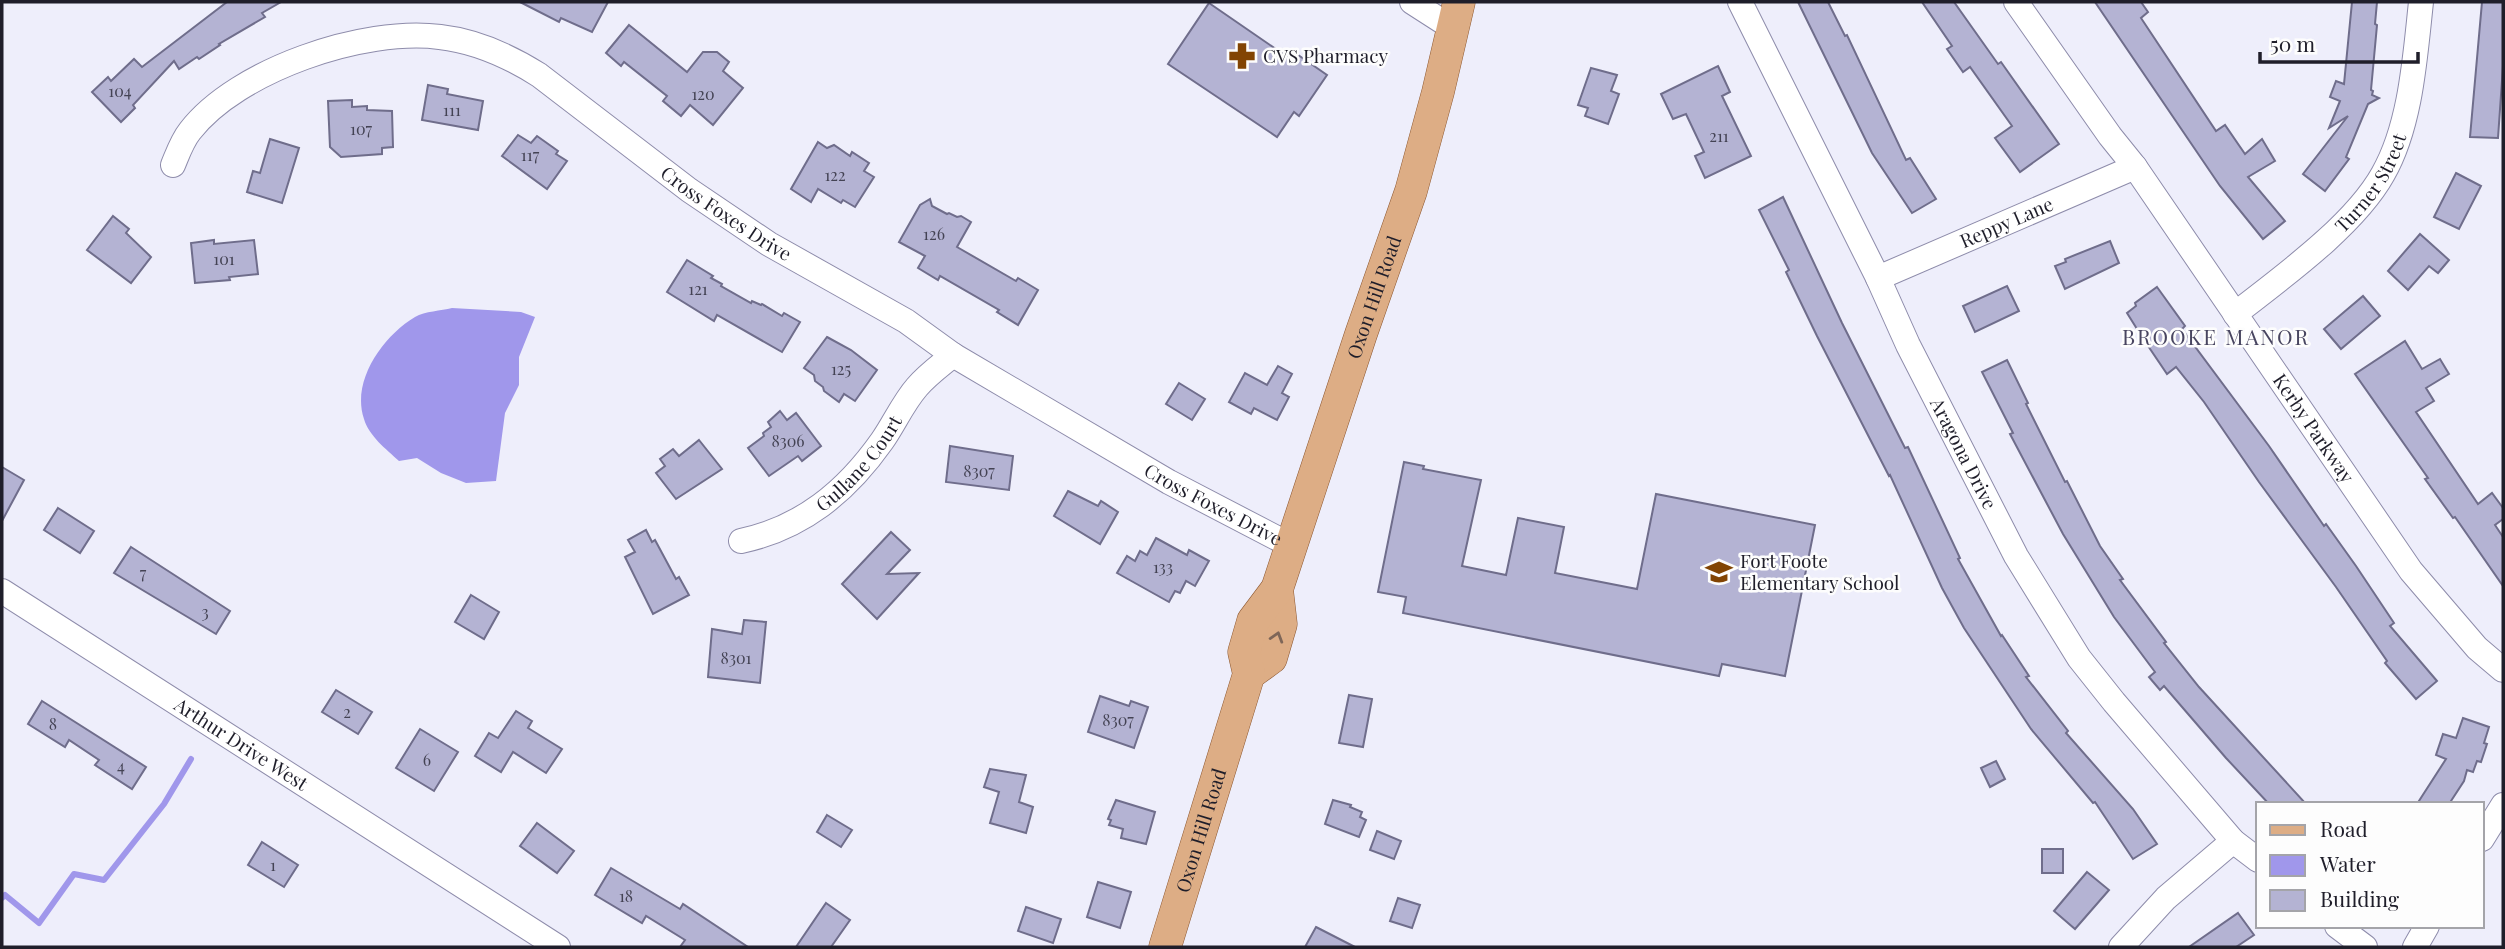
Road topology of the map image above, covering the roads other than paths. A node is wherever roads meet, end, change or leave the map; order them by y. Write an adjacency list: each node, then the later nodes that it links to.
1 (1412, 2): 5 (street)
2 (1740, 2): 8 (street, Aragona Drive)
3 (2016, 2): 7 (street, Kerby Parkway)
4 (2421, 2): 9 (street, Turner Street)
5 (1456, 15): 12 (main road, Oxon Hill Road)
6 (173, 165): 10 (street, Cross Foxes Drive)
7 (2135, 167): 8 (street, Reppy Lane); 9 (street, Kerby Parkway)
8 (1878, 278): 17 (street, Aragona Drive)
9 (2235, 314): 14 (street, Kerby Parkway)
10 (953, 355): 11 (street, Gullane Court); 12 (street, Cross Foxes Drive)
11 (741, 541)
12 (1290, 545): 22 (main road, Oxon Hill Road)
13 (2, 591): 21 (street, Arthur Drive West)
14 (2503, 670)
15 (2503, 805): 16 (street)
16 (2484, 836)
17 (2233, 841): 18 (street, Aragona Drive); 23 (street)
18 (2256, 858)
19 (2340, 928): 24 (street)
20 (2426, 928): 25 (street)
21 (558, 947)
22 (1166, 947)
23 (2121, 947)
24 (2365, 947)
25 (2414, 947)

